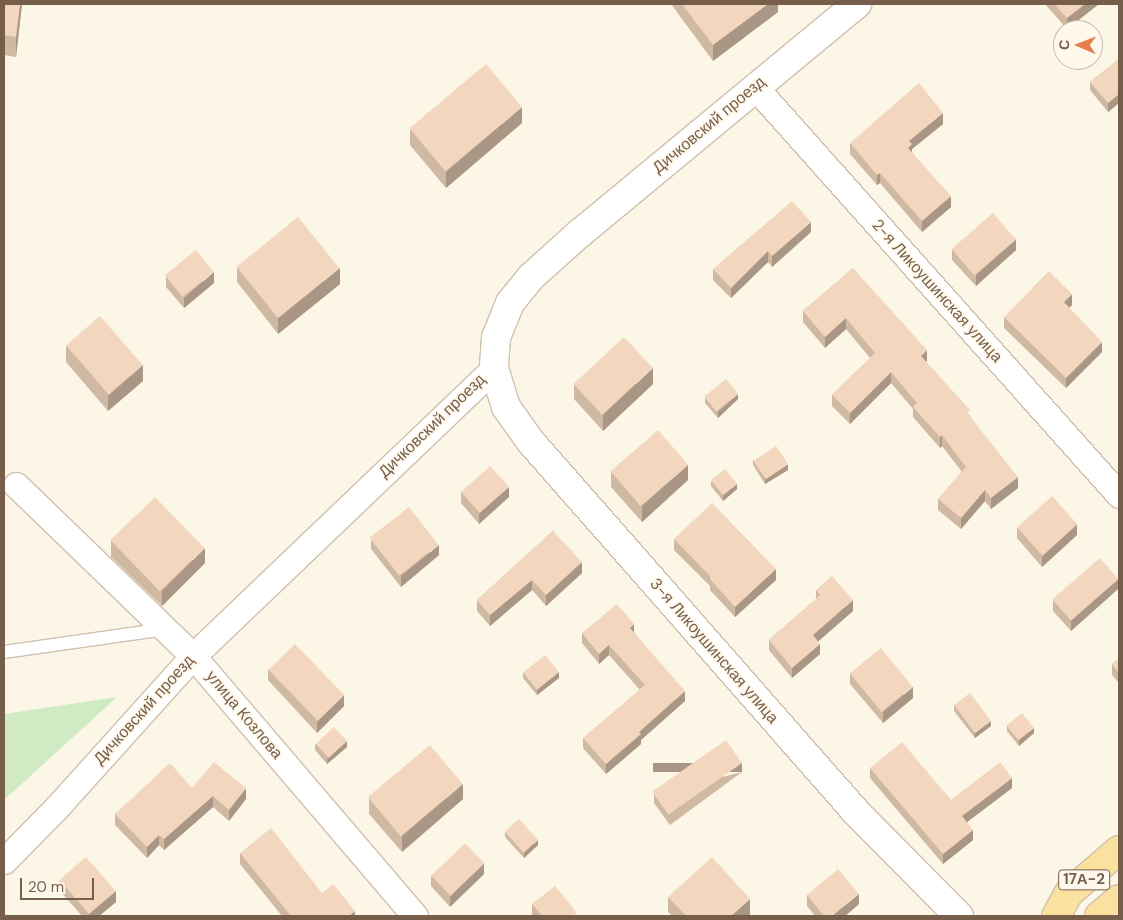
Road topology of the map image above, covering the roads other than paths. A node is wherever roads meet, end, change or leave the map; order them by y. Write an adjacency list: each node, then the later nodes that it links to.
1 (857, 4): 2 (street, Дичковский проезд)
2 (755, 87): 3 (street, Дичковский проезд); 5 (street, 2-я Ликоушинская улица)
3 (494, 368): 8 (street, Дичковский проезд); 13 (street, 3-я Ликоушинская улица)
4 (16, 485): 6 (street, улица Козлова)
5 (1119, 495)
6 (165, 629): 7 (lane); 8 (street, улица Козлова)
7 (4, 652)
8 (192, 656): 10 (street, Дичковский проезд); 12 (street, улица Козлова)
9 (1119, 850): 14 (main road, 17А-2)
10 (4, 861)
11 (1119, 899): 15 (main road, 17А-2)
12 (415, 916)
13 (959, 916)
14 (1056, 916)
15 (1099, 916)

